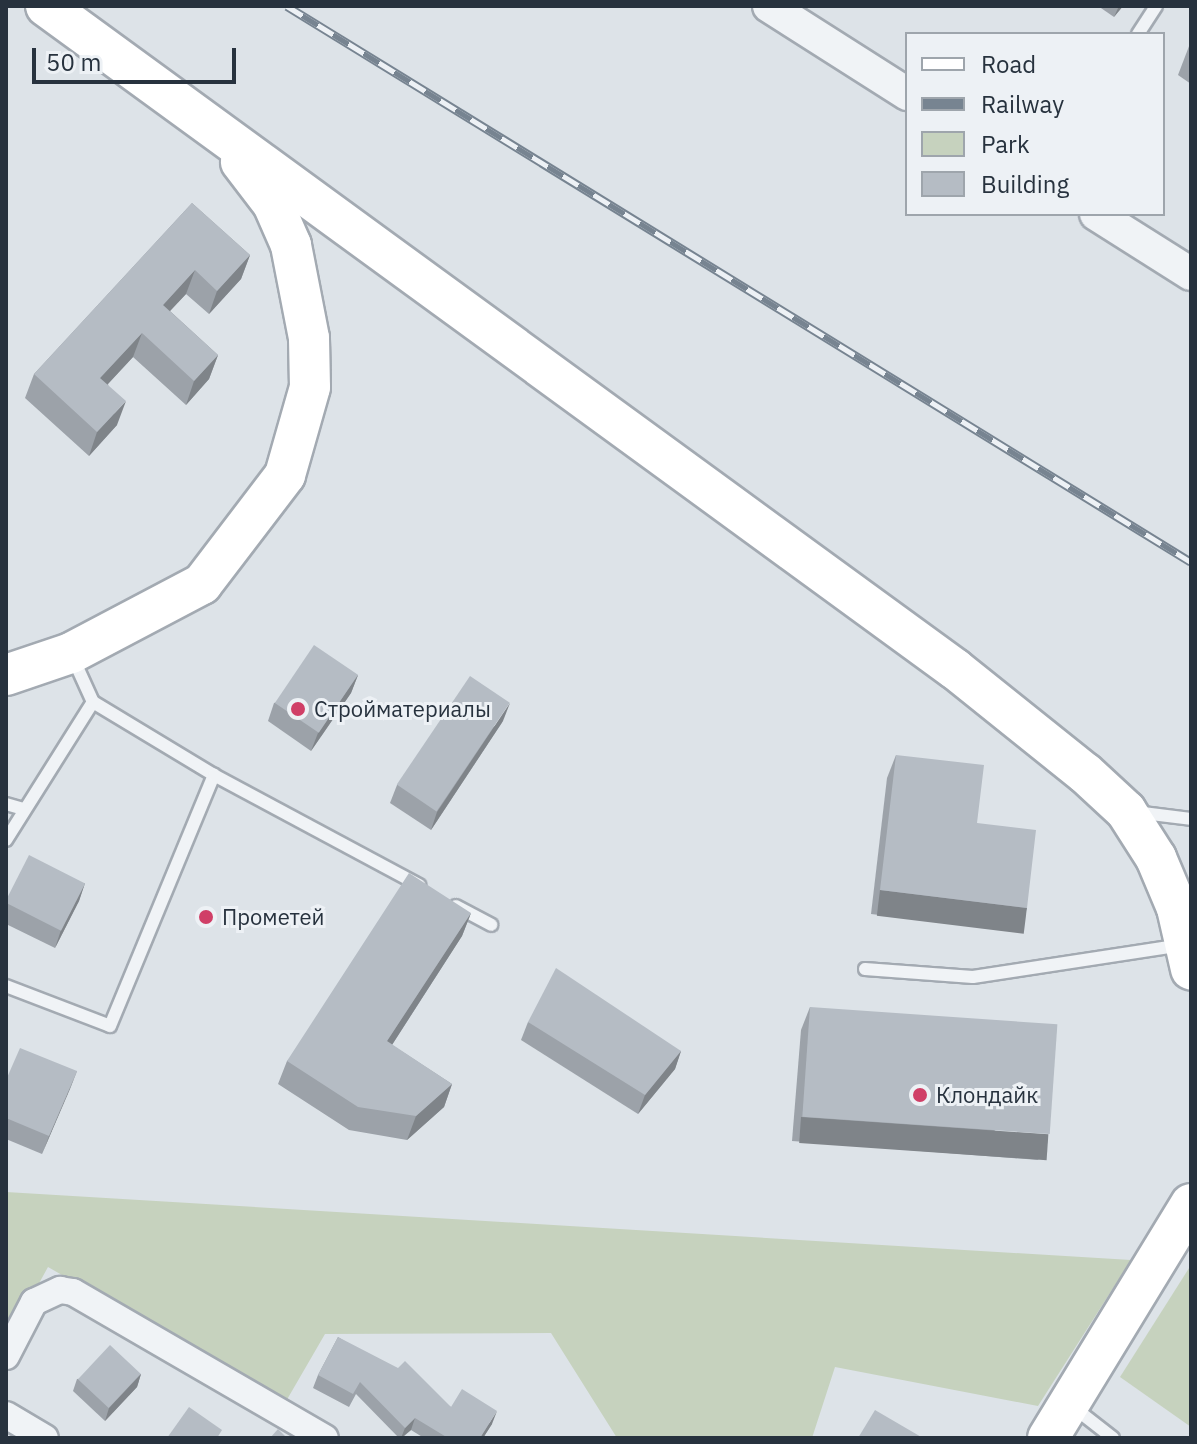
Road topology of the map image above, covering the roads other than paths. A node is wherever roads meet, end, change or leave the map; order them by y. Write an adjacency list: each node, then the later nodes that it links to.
1 (769, 6): 5 (street)
2 (1156, 6): 4 (lane)
3 (60, 16): 6 (main road)
4 (1139, 32)
5 (905, 93)
6 (200, 118): 9 (main road); 15 (main road)
7 (1099, 216): 8 (street)
8 (1191, 274)
9 (71, 653): 10 (main road); 11 (lane)
10 (6, 675)
11 (93, 702): 12 (lane); 14 (lane)
12 (214, 775): 18 (lane); 23 (lane)
13 (6, 804): 14 (lane)
14 (24, 809): 17 (lane)
15 (1126, 811): 16 (lane); 21 (main road)
16 (1191, 819)
17 (6, 840)
18 (427, 889)
19 (440, 897): 20 (lane)
20 (491, 925)
21 (1189, 957): 22 (lane)
22 (865, 969)
23 (6, 986)
24 (1191, 1204): 26 (main road)
25 (6, 1356): 29 (street)
26 (1069, 1404): 30 (main road); 31 (lane)
27 (6, 1415): 28 (street)
28 (45, 1438)
29 (325, 1438)
30 (1048, 1438)
31 (1113, 1438)

